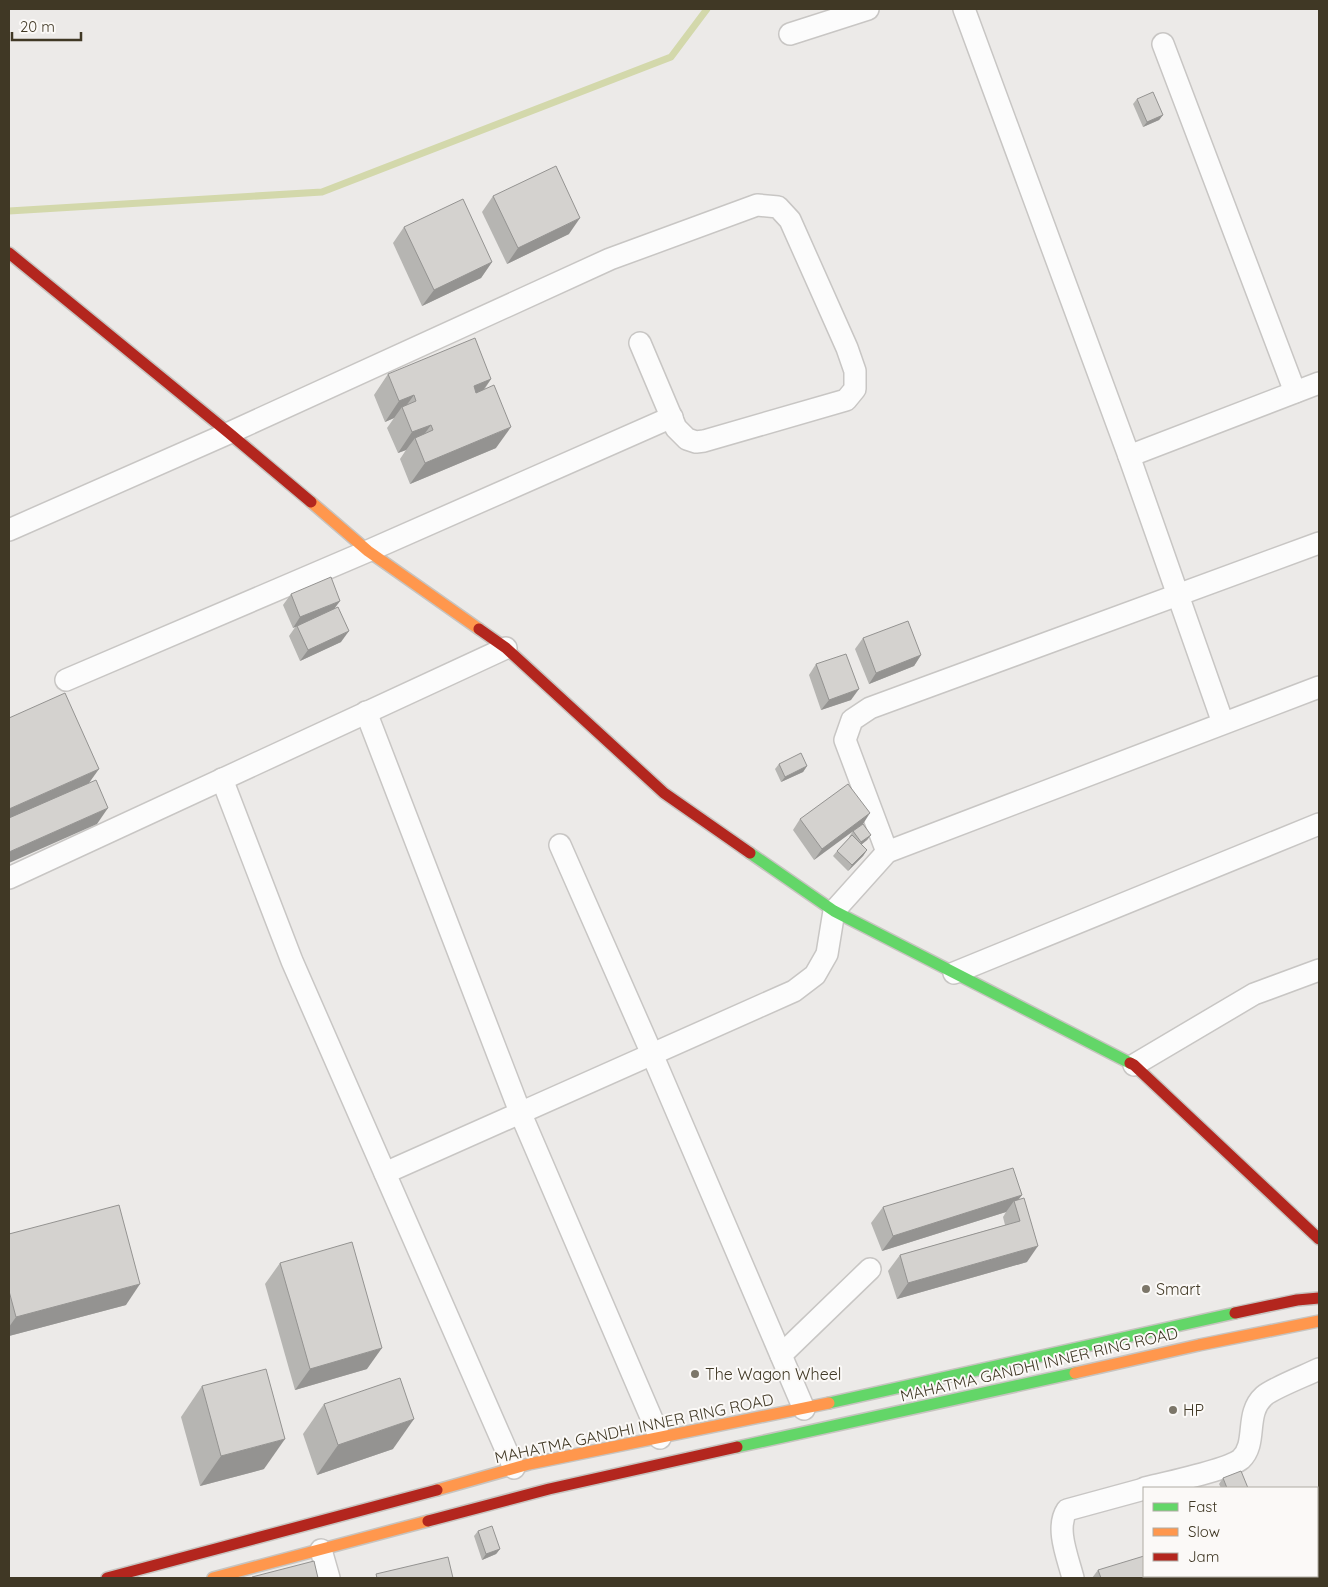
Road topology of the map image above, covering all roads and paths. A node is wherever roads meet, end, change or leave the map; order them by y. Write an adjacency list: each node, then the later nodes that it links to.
1 (868, 9): 3 (street)
2 (964, 9): 11 (street)
3 (790, 34)
4 (1163, 44): 8 (street)
5 (9, 253): 10 (main road)
6 (640, 343): 9 (street)
7 (1319, 383): 8 (street)
8 (1295, 392): 11 (street)
9 (672, 417): 10 (street); 14 (street)
10 (229, 433): 12 (street); 14 (main road)
11 (1129, 456): 15 (street)
12 (9, 530)
13 (1319, 543): 15 (street)
14 (368, 551): 16 (main road); 17 (street)
15 (1178, 594): 20 (street); 24 (street)
16 (506, 648): 19 (street); 26 (main road)
17 (66, 680)
18 (1319, 687): 20 (street)
19 (366, 712): 21 (street); 31 (street)
20 (1223, 723): 24 (street)
21 (222, 779): 25 (street); 32 (street)
22 (1319, 824): 28 (street)
23 (560, 845): 29 (street)
24 (887, 852): 26 (street)
25 (9, 878)
26 (834, 911): 28 (main road); 29 (street)
27 (1319, 970): 30 (street)
28 (954, 973): 30 (main road)
29 (652, 1054): 31 (street); 37 (street)
30 (1134, 1065): 33 (main road)
31 (520, 1112): 32 (street); 40 (street)
32 (385, 1172): 41 (street)
33 (1319, 1239)
34 (870, 1269): 37 (street)
35 (1319, 1298): 39 (main road, MAHATMA GANDHI INNER RING ROAD)
36 (1319, 1321): 44 (main road, MAHATMA GANDHI INNER RING ROAD)
37 (781, 1355): 39 (street)
38 (1319, 1369): 42 (street)
39 (804, 1409): 40 (main road, MAHATMA GANDHI INNER RING ROAD)
40 (660, 1438): 41 (main road, MAHATMA GANDHI INNER RING ROAD)
41 (514, 1468): 45 (main road, MAHATMA GANDHI INNER RING ROAD)
42 (1149, 1487)
43 (1143, 1489): 48 (street)
44 (320, 1550): 46 (main road, MAHATMA GANDHI INNER RING ROAD); 47 (street)
45 (107, 1578)
46 (213, 1578)
47 (328, 1578)
48 (1073, 1578)

